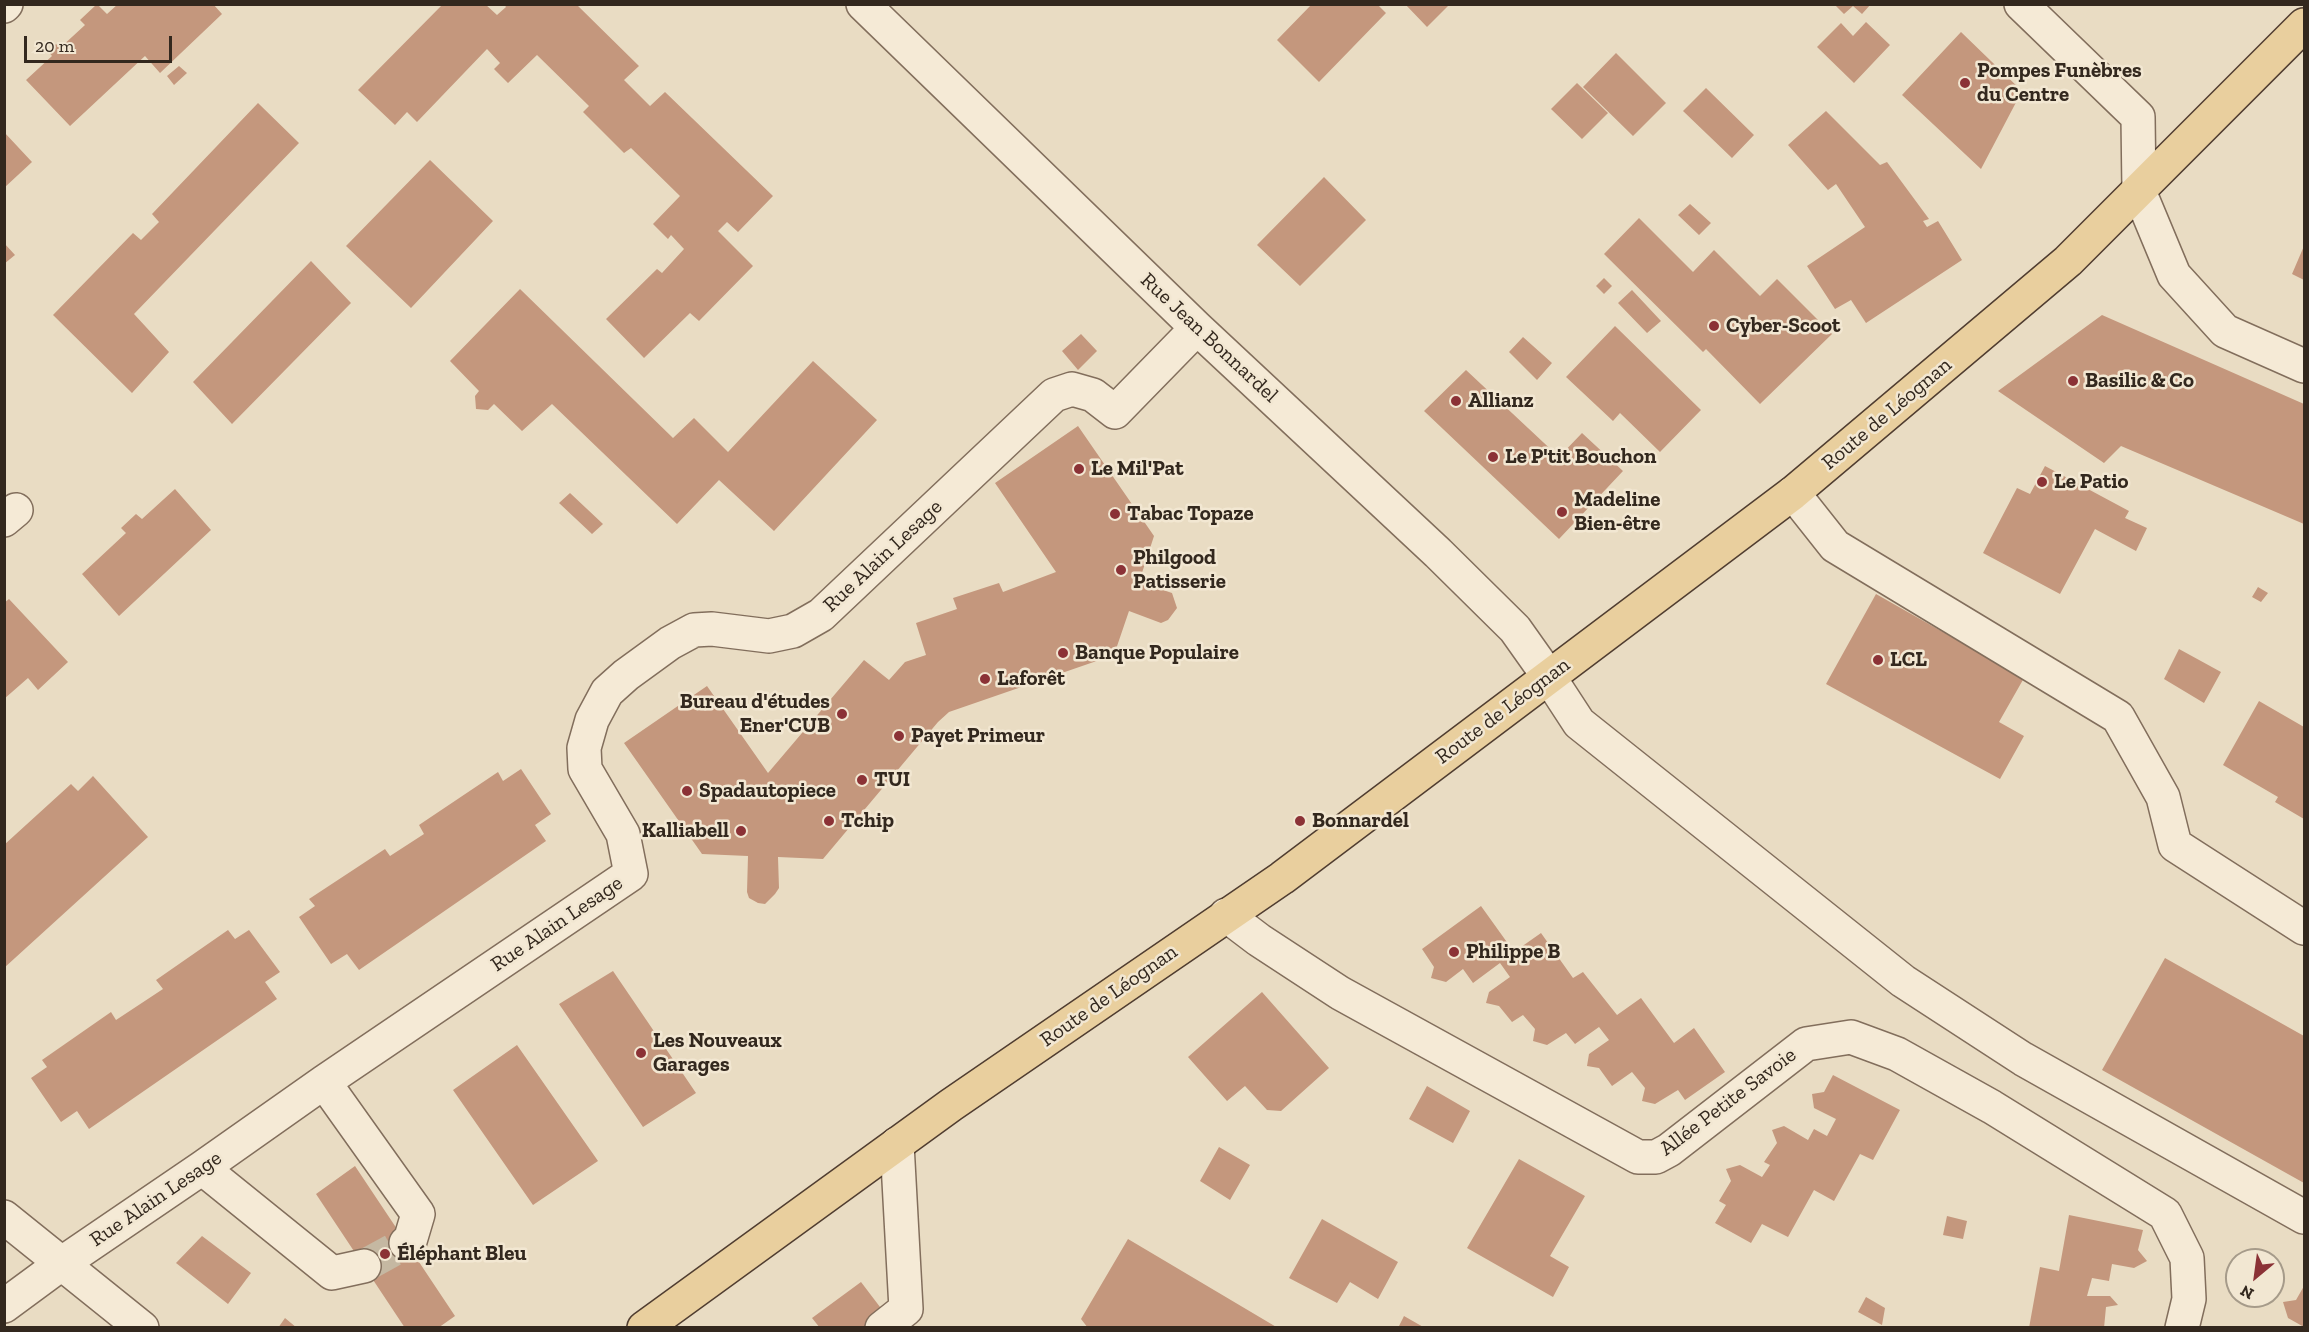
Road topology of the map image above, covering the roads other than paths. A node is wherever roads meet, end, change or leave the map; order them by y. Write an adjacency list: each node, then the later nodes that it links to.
1 (863, 4): 5 (street, Rue Jean Bonnardel)
2 (2021, 4): 4 (street)
3 (2304, 25): 4 (main road, Route de Léognan)
4 (2139, 191): 6 (street); 7 (main road, Route de Léognan)
5 (1197, 328): 8 (street, Rue Jean Bonnardel); 11 (street, Rue Alain Lesage)
6 (2304, 366)
7 (1794, 493): 8 (main road, Route de Léognan); 10 (street)
8 (1549, 676): 9 (main road, Route de Léognan); 15 (street, Rue Jean Bonnardel)
9 (1226, 915): 12 (main road, Route de Léognan); 23 (street, Allée Petite Savoie)
10 (2304, 928)
11 (324, 1082): 13 (street, Rue Alain Lesage); 16 (street)
12 (897, 1144): 21 (main road, Route de Léognan); 22 (street)
13 (202, 1168): 17 (street, Rue Alain Lesage); 18 (street)
14 (4, 1217): 17 (street)
15 (2304, 1217)
16 (406, 1243)
17 (61, 1264): 19 (street, Rue Alain Lesage); 20 (street)
18 (364, 1266)
19 (4, 1306)
20 (142, 1328)
21 (644, 1328)
22 (882, 1328)
23 (2182, 1328)

